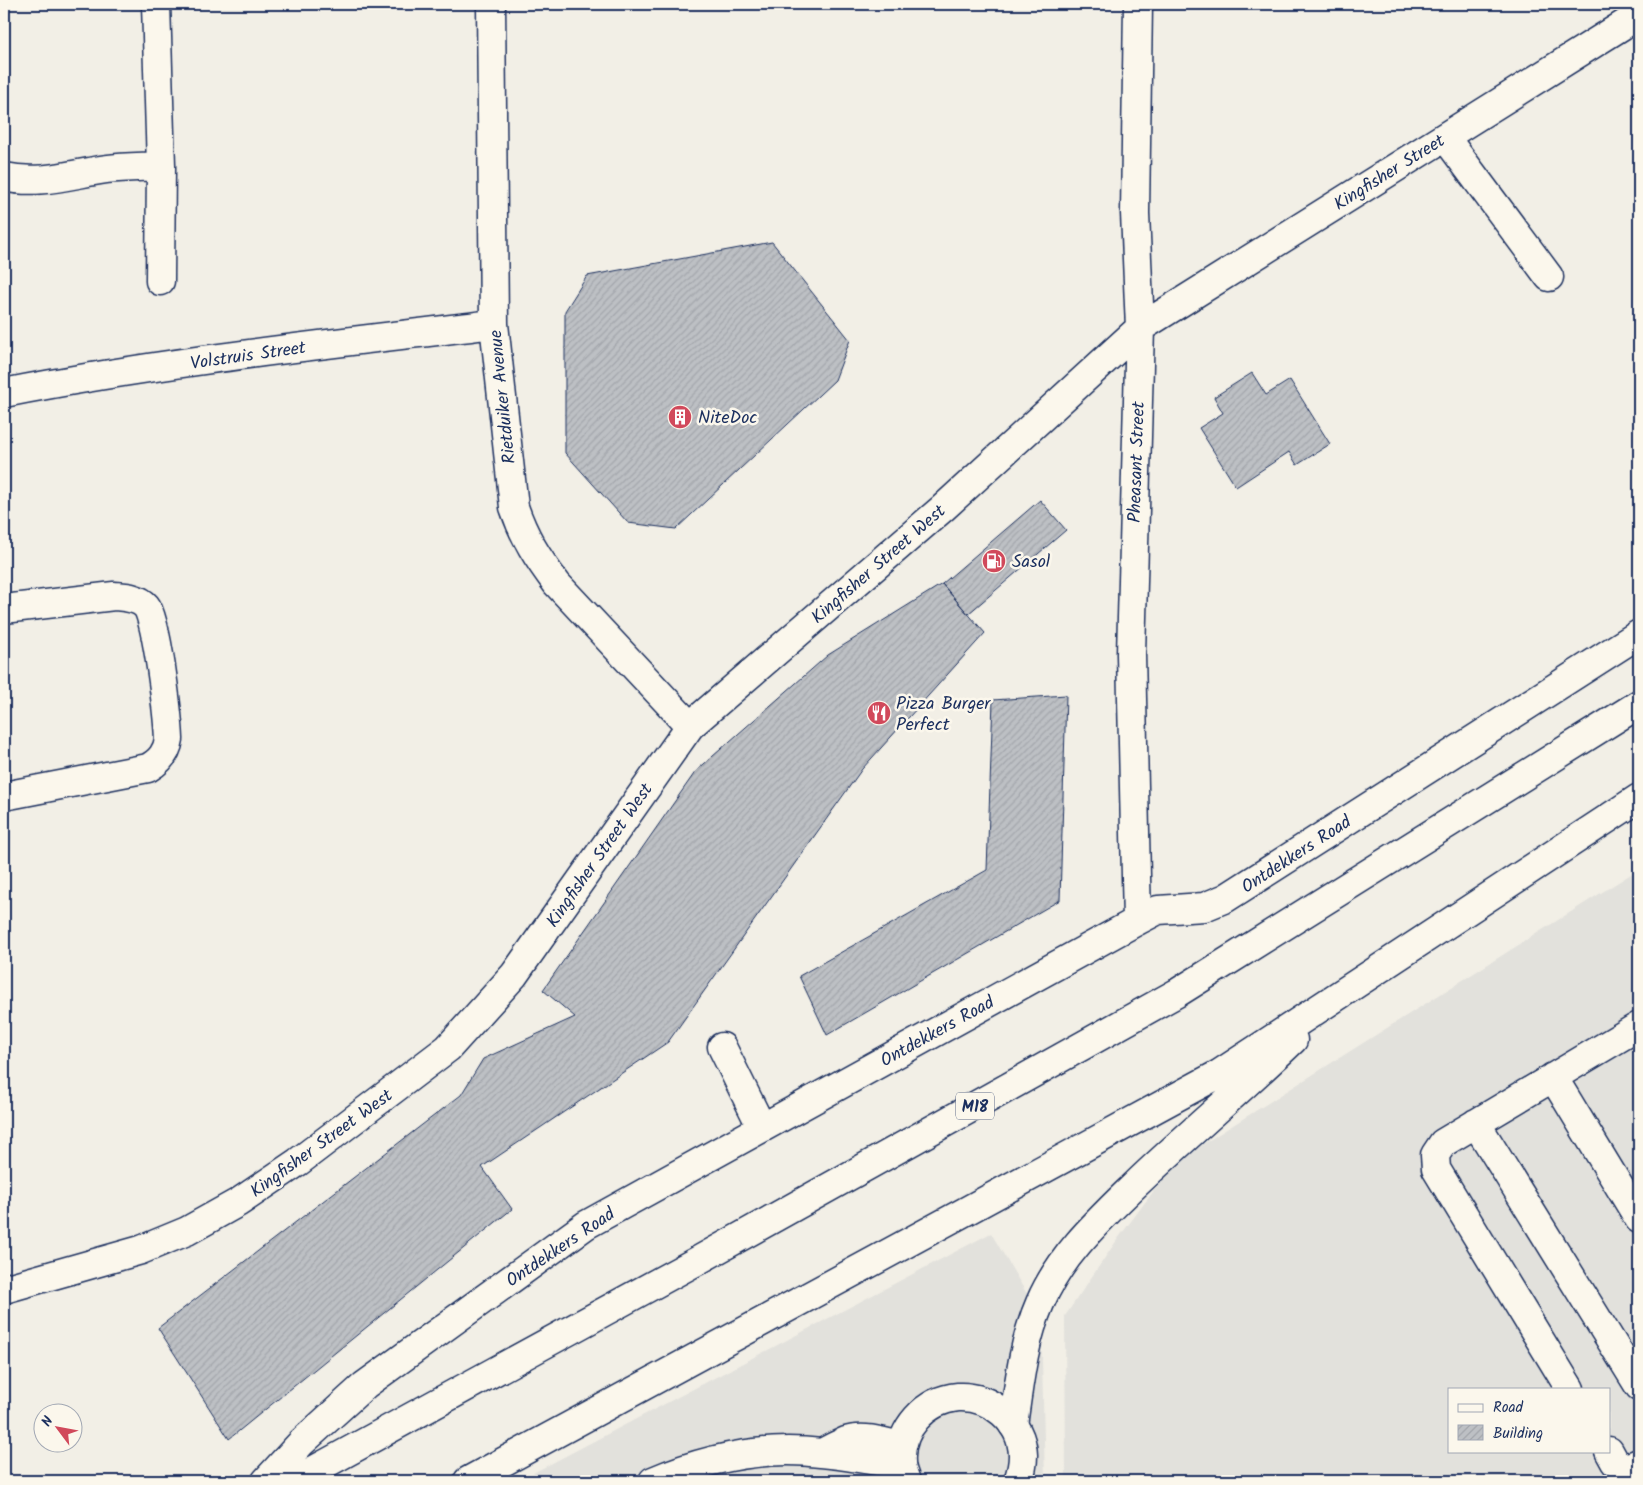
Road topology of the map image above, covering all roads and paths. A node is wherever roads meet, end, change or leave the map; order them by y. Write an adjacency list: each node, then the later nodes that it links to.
1 (156, 4): 6 (street)
2 (491, 4): 10 (street, Rietduiker Avenue)
3 (1138, 4): 11 (street, Pheasant Street)
4 (1639, 15): 5 (street, Kingfisher Street)
5 (1444, 137): 8 (street); 11 (street, Kingfisher Street)
6 (161, 166): 7 (street); 9 (street)
7 (4, 177)
8 (1549, 277)
9 (160, 281)
10 (494, 324): 12 (street, Volstruis Street); 16 (street, Rietduiker Avenue)
11 (1140, 328): 16 (street, Kingfisher Street West); 19 (street, Pheasant Street)
12 (4, 393)
13 (4, 609): 17 (street)
14 (1639, 634): 19 (street, Ontdekkers Road)
15 (1639, 704): 36 (street, M18)
16 (690, 726): 27 (street, Kingfisher Street West)
17 (4, 796)
18 (1639, 798): 20 (street)
19 (1137, 920): 25 (street, Ontdekkers Road)
20 (1342, 994): 30 (street); 37 (street)
21 (1639, 1026): 23 (street)
22 (722, 1047): 25 (street)
23 (1553, 1077): 24 (street); 26 (street)
24 (1476, 1123): 28 (street); 29 (street)
25 (762, 1128): 35 (street, Ontdekkers Road)
26 (1639, 1219)
27 (4, 1289)
28 (1639, 1386)
29 (1569, 1388)
30 (1013, 1425): 33 (street); 34 (street)
31 (1610, 1452): 32 (street)
32 (1639, 1463)
33 (903, 1464): 38 (street)
34 (1021, 1477)
35 (266, 1481)
36 (294, 1481)
37 (468, 1481)
38 (653, 1481)

